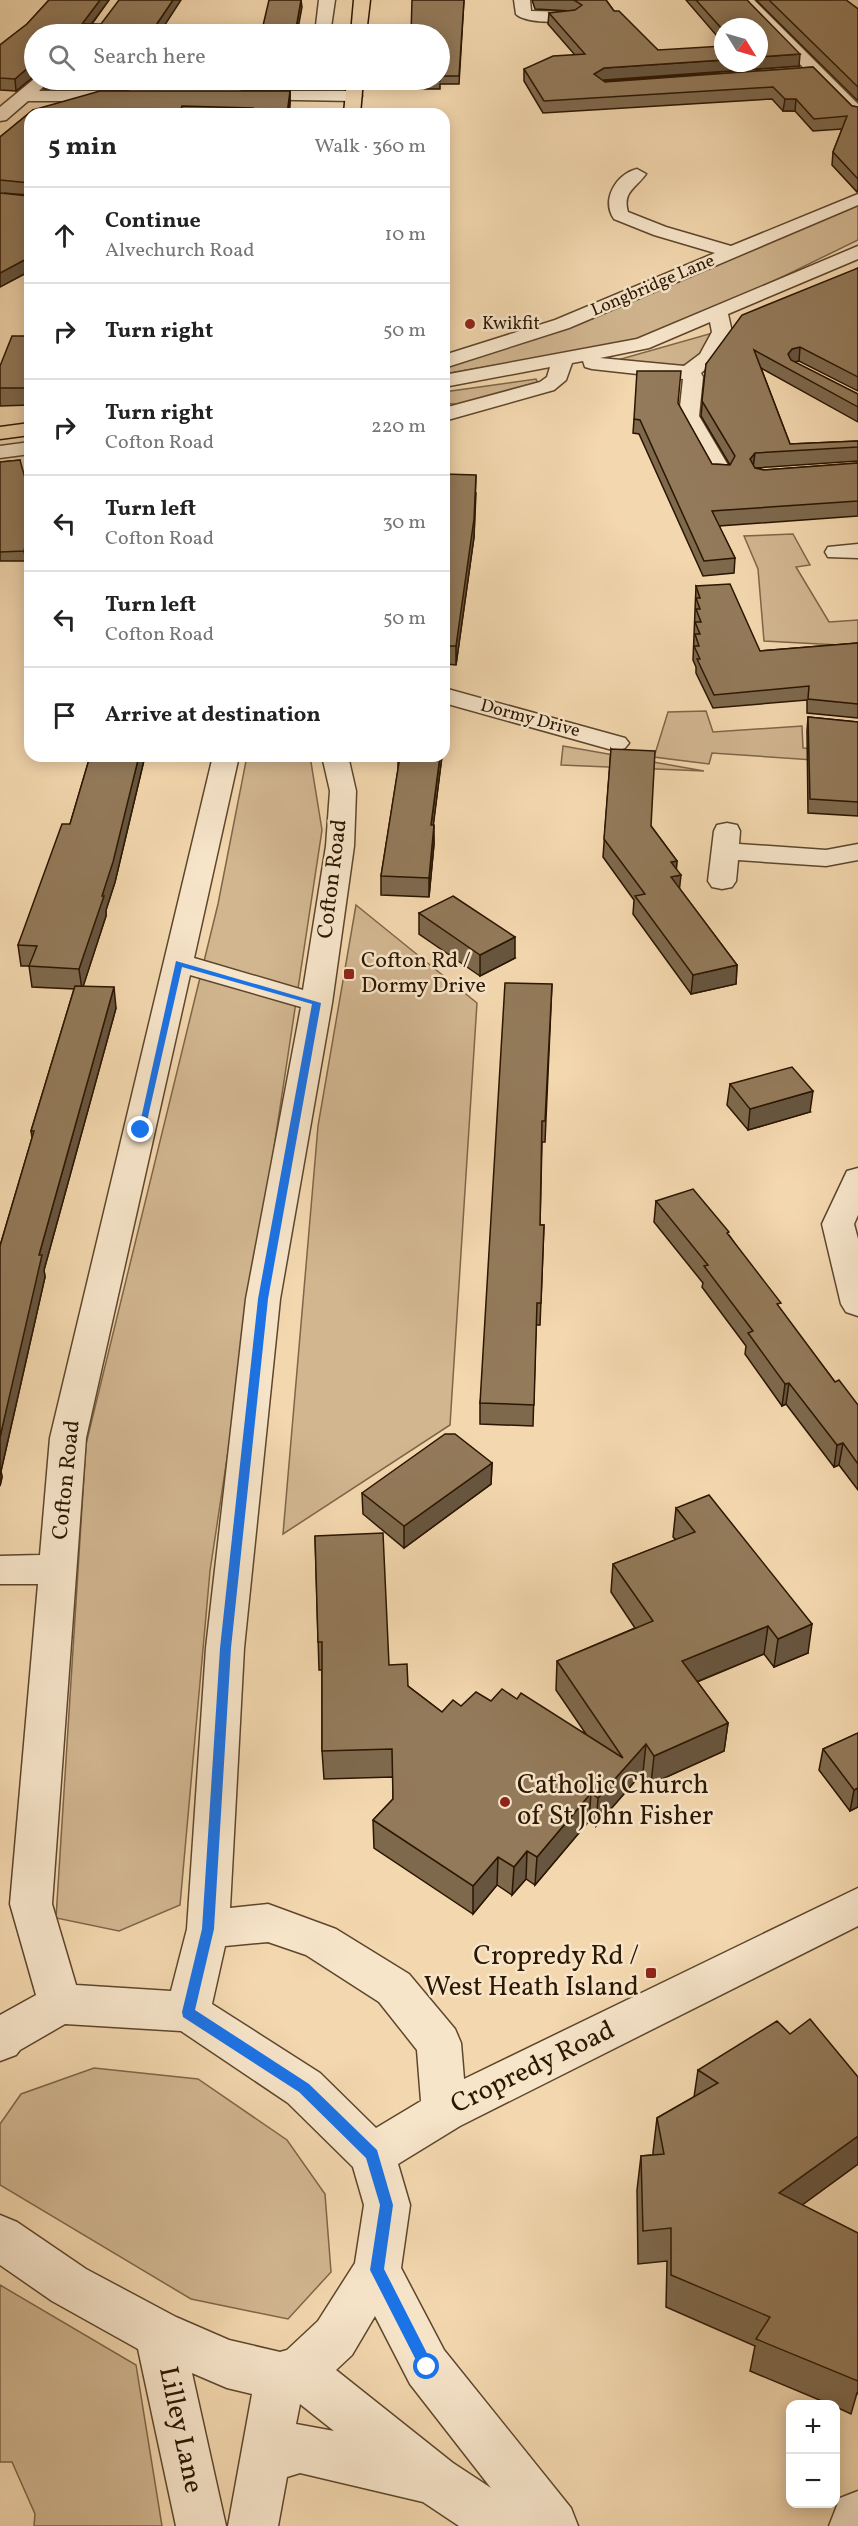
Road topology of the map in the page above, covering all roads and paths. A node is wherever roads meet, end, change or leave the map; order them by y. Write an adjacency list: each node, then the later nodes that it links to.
1 (327, 0): 6 (street)
2 (362, 0): 7 (main road)
3 (522, 0): 5 (street)
4 (745, 0): 8 (street)
5 (571, 16)
6 (324, 24)
7 (360, 24)
8 (817, 72): 9 (street); 20 (street)
9 (793, 74)
10 (31, 90): 17 (street)
11 (294, 90): 15 (street)
12 (318, 90): 18 (street)
13 (354, 90): 19 (main road)
14 (141, 96): 17 (street)
15 (223, 96)
16 (0, 98): 17 (street)
17 (22, 98): 21 (street)
18 (316, 108)
19 (352, 108)
20 (858, 113)
21 (0, 116)
22 (619, 166): 24 (street)
23 (656, 173): 24 (street)
24 (637, 174): 26 (street)
25 (858, 200): 26 (street, Longbridge Lane)
26 (732, 252): 30 (street, Longbridge Lane)
27 (858, 252): 28 (street, Longbridge Lane)
28 (718, 313): 32 (street, Longbridge Lane); 33 (street)
29 (454, 338): 30 (street)
30 (493, 346): 31 (street, Longbridge Lane)
31 (450, 360)
32 (564, 360): 33 (street); 34 (street, Longbridge Lane); 35 (street)
33 (690, 372): 36 (street)
34 (450, 380)
35 (450, 413)
36 (721, 472)
37 (450, 697): 38 (street, Dormy Drive)
38 (616, 742)
39 (225, 762): 43 (street, Cofton Road)
40 (336, 762): 44 (street, Cofton Road)
41 (858, 852): 42 (street)
42 (722, 881)
43 (179, 963): 44 (street); 47 (street, Cofton Road)
44 (317, 1003): 50 (street, Cofton Road)
45 (858, 1178): 46 (street)
46 (858, 1304)
47 (58, 1569): 48 (street); 51 (street, Cofton Road)
48 (0, 1570)
49 (858, 1906): 54 (street, Cropredy Road)
50 (208, 1929): 52 (street, Cofton Road); 54 (street)
51 (60, 2004): 52 (street); 53 (street)
52 (188, 2012): 55 (street)
53 (1, 2038)
54 (444, 2111): 55 (street, Cropredy Road)
55 (372, 2155): 57 (street)
56 (0, 2238): 58 (street)
57 (377, 2270): 59 (street); 66 (street)
58 (159, 2334): 59 (street); 63 (street, Lilley Lane)
59 (290, 2374): 60 (street); 61 (street)
60 (265, 2459): 61 (street); 64 (street)
61 (435, 2481): 65 (street)
62 (858, 2516): 67 (street)
63 (201, 2526)
64 (253, 2526)
65 (504, 2526)
66 (553, 2526)
67 (854, 2526)

